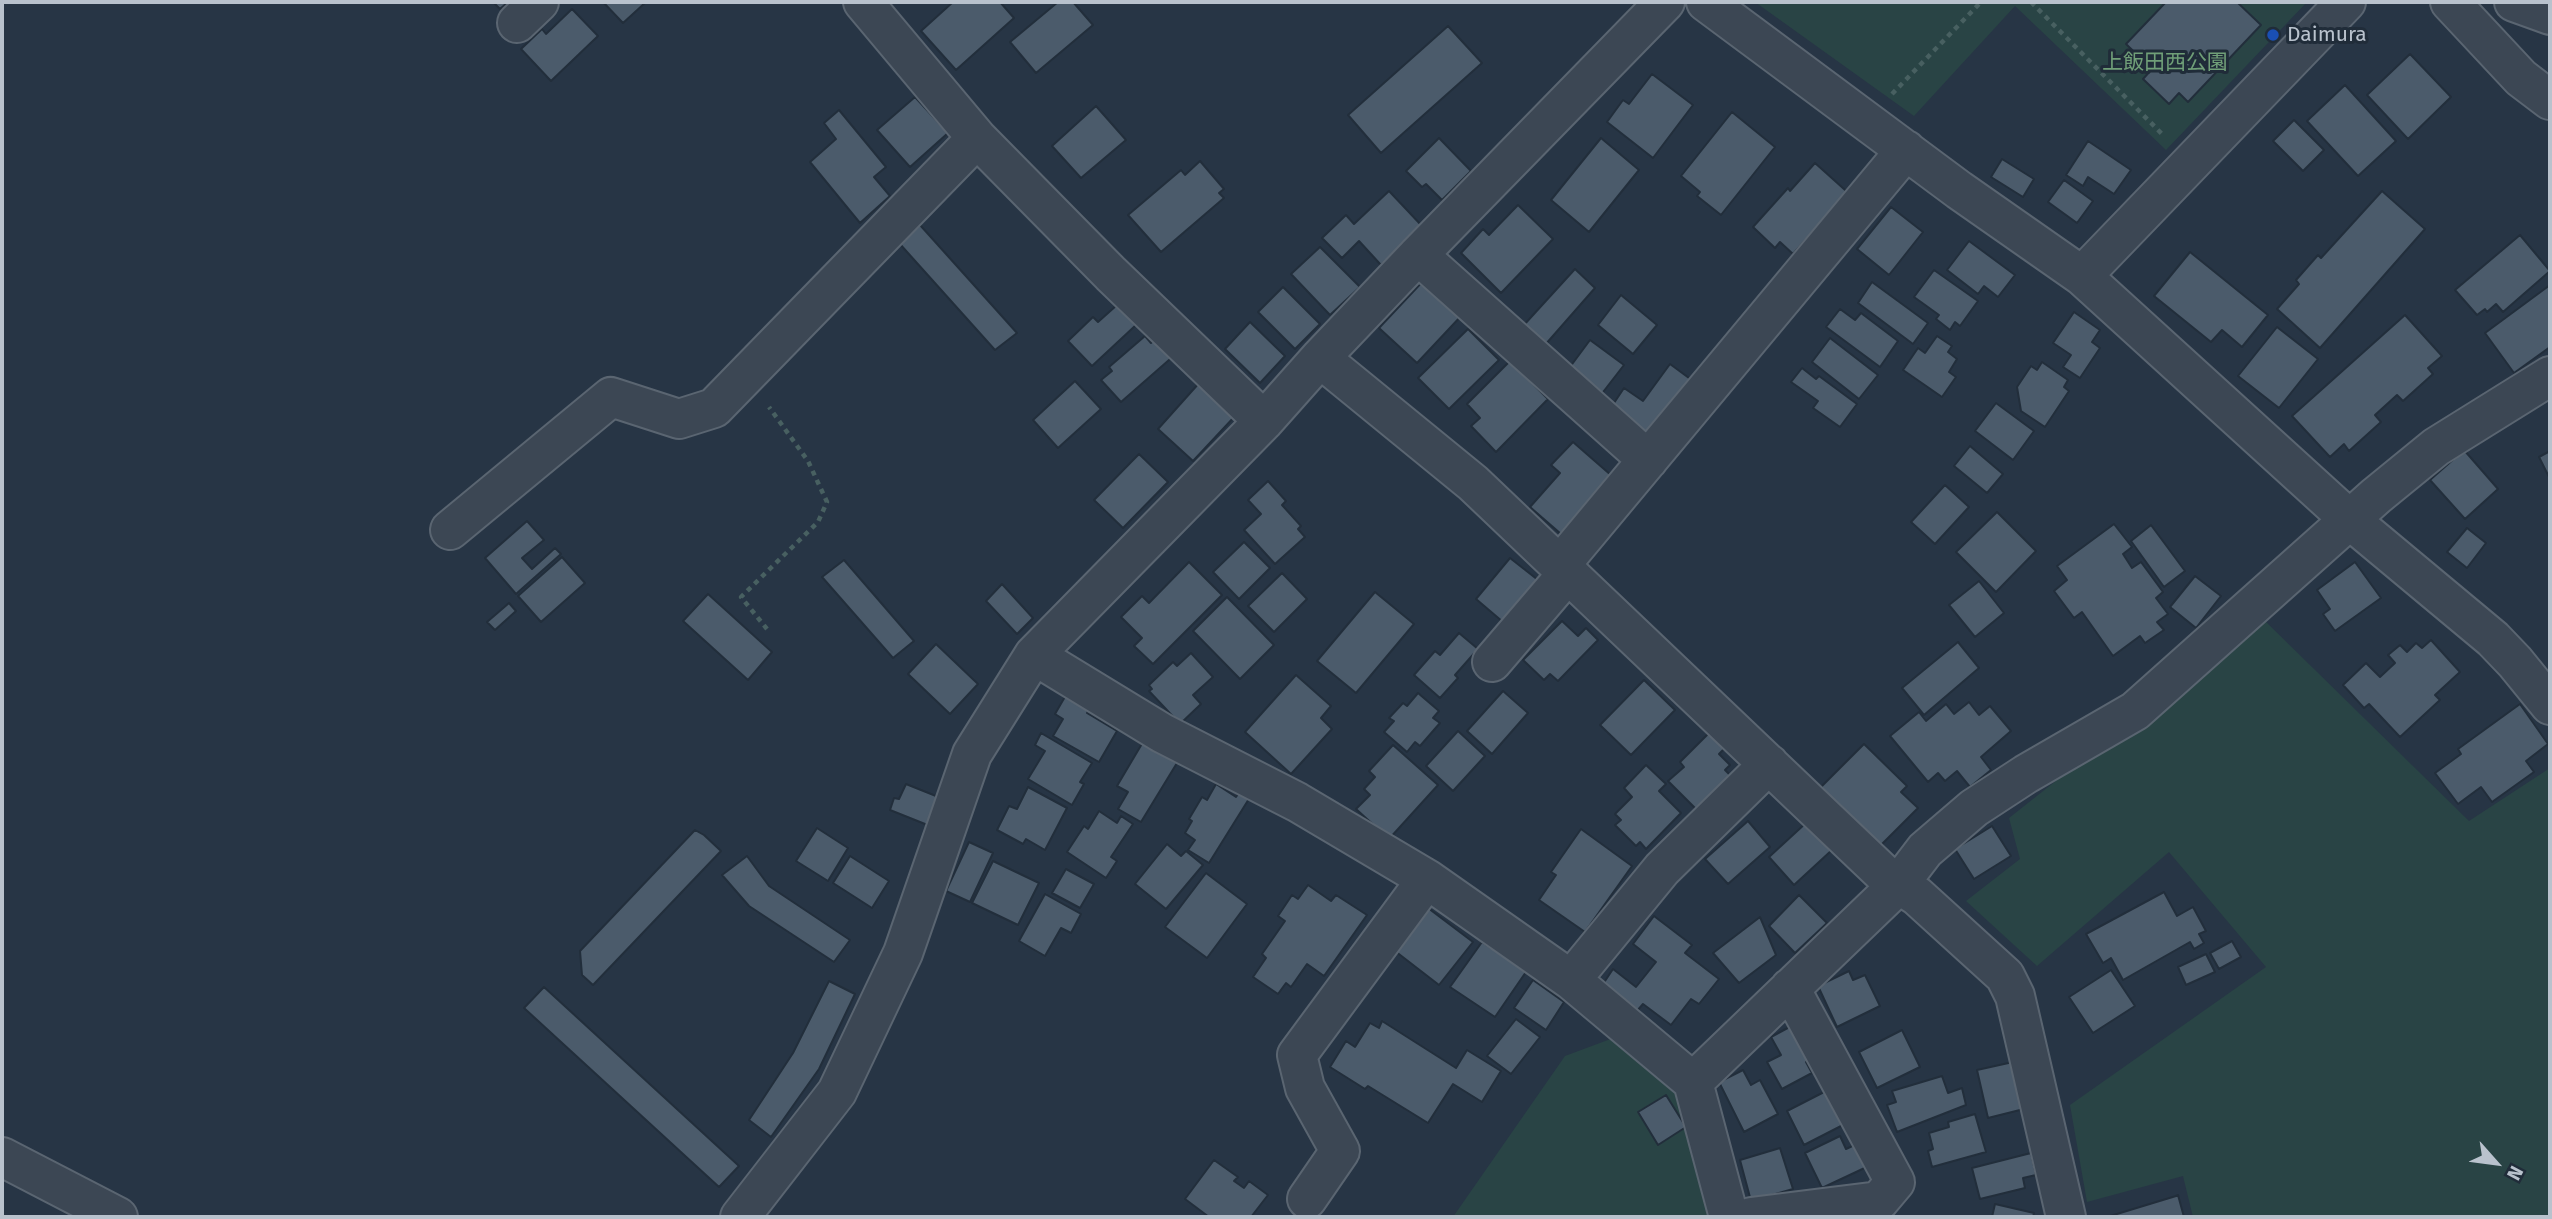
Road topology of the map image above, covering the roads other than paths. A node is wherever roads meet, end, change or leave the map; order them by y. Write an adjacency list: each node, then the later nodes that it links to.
1 (863, 2): 9 (street)
2 (1665, 2): 11 (street)
3 (1706, 2): 10 (street)
4 (2346, 2): 12 (street)
5 (2449, 2): 8 (street)
6 (2514, 2): 7 (street)
7 (2550, 15)
8 (2550, 100)
9 (976, 138): 15 (street); 18 (street)
10 (1906, 150): 12 (street); 16 (street)
11 (1418, 255): 13 (street); 16 (street)
12 (2082, 276): 17 (street)
13 (1320, 358): 15 (street); 19 (street)
14 (2550, 376): 17 (street)
15 (1264, 421): 20 (street)
16 (1648, 460): 19 (street)
17 (2349, 519): 22 (street); 25 (street)
18 (450, 530)
19 (1565, 568): 21 (street); 23 (street)
20 (1034, 656): 24 (street); 32 (street)
21 (1492, 662)
22 (2550, 704)
23 (1769, 764): 25 (street); 26 (street)
24 (1427, 878): 26 (street); 30 (street)
25 (1899, 884): 27 (street); 35 (street)
26 (1571, 980): 28 (street)
27 (1790, 988): 28 (street); 34 (street)
28 (1693, 1082): 33 (street)
29 (2, 1157): 31 (street)
30 (1307, 1199)
31 (118, 1217)
32 (740, 1217)
33 (1729, 1217)
34 (1751, 1217)
35 (2066, 1217)

